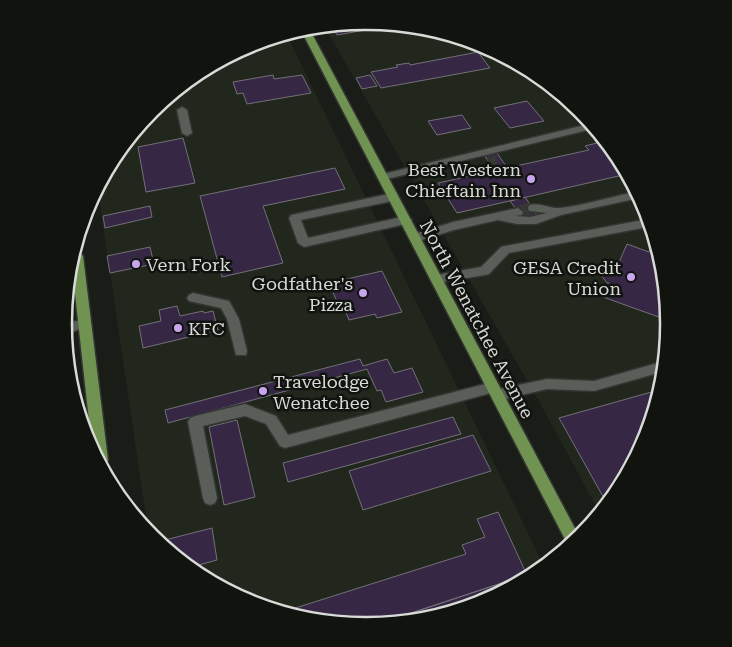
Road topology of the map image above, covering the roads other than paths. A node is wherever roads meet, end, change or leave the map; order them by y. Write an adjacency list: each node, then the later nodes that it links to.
1 (309, 36): 9 (main road, North Wenatchee Avenue)
2 (182, 110): 4 (lane)
3 (585, 128): 5 (lane)
4 (187, 133)
5 (512, 147): 6 (lane); 7 (lane)
6 (501, 159)
7 (455, 160): 8 (lane); 9 (lane)
8 (488, 162)
9 (383, 177): 10 (main road, North Wenatchee Avenue)
10 (393, 197): 16 (main road, North Wenatchee Avenue); 16 (lane)
11 (631, 197): 14 (lane)
12 (533, 208): 14 (lane)
13 (518, 212): 15 (lane)
14 (558, 212): 15 (lane)
15 (498, 216): 18 (lane)
16 (406, 220): 18 (main road, North Wenatchee Avenue)
17 (642, 224): 19 (lane)
18 (415, 238): 19 (main road, North Wenatchee Avenue)
19 (436, 279): 26 (main road, North Wenatchee Avenue)
20 (76, 284): 22 (main road)
21 (193, 298): 24 (lane)
22 (85, 324): 23 (lane); 27 (main road)
23 (72, 327)
24 (241, 351)
25 (656, 368): 26 (lane)
26 (495, 391): 28 (lane); 29 (main road, North Wenatchee Avenue)
27 (91, 426)
28 (210, 498)
29 (570, 534)

